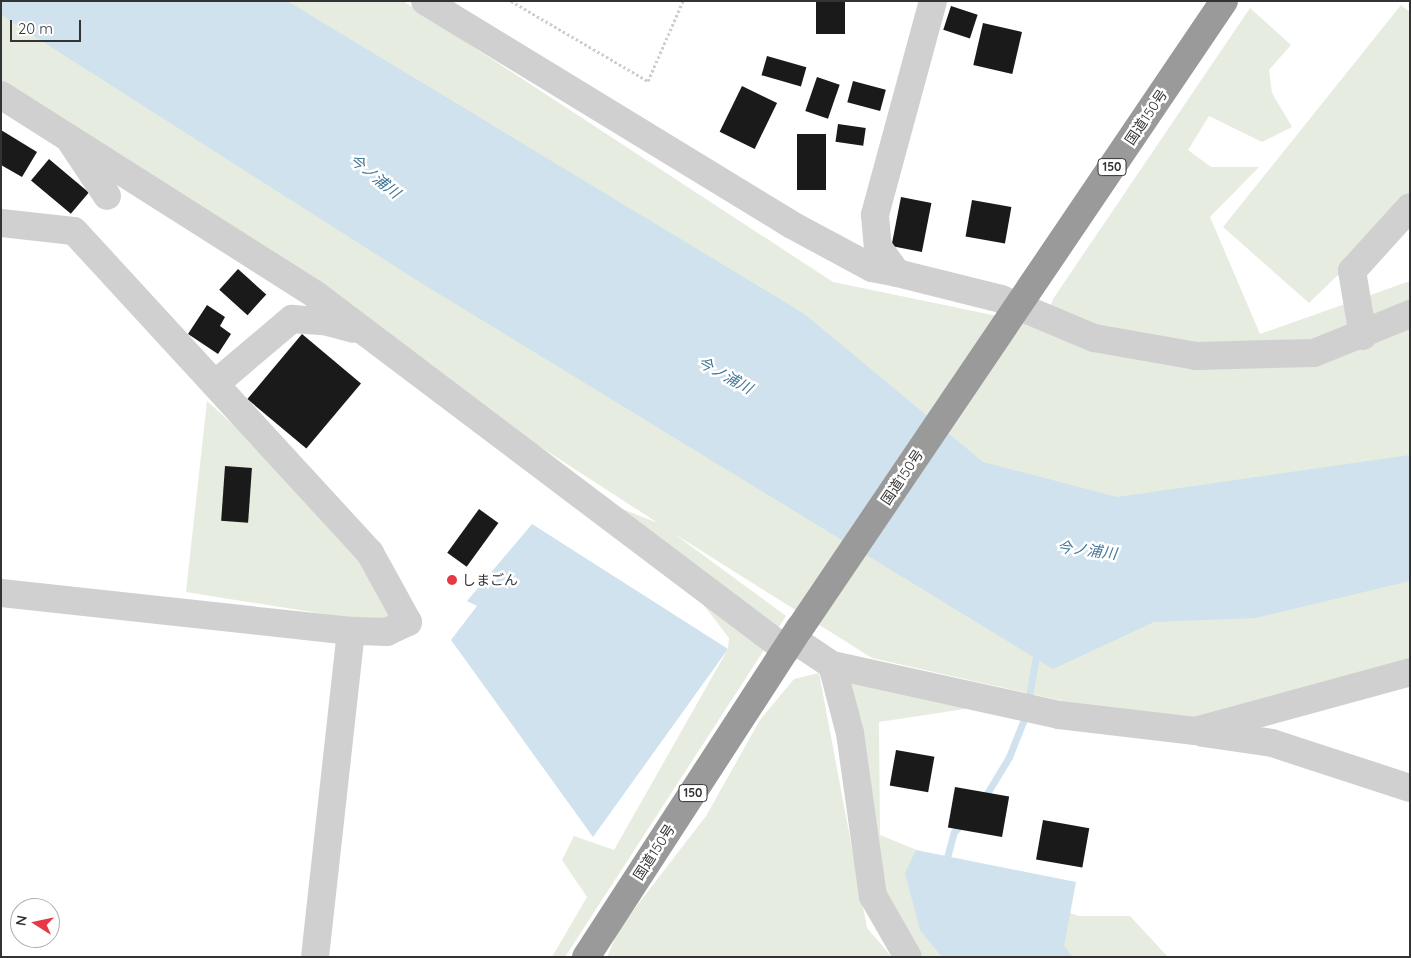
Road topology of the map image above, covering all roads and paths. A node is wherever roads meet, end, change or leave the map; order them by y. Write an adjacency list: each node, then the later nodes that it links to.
1 (425, 1): 11 (street)
2 (511, 1): 3 (path)
3 (683, 1)
4 (933, 1): 11 (street)
5 (1224, 1): 12 (highway, 国道150号 / 150)
6 (1, 95): 7 (street)
7 (67, 136): 8 (street); 14 (street)
8 (107, 196)
9 (1410, 207): 15 (street)
10 (1, 223): 16 (street)
11 (898, 273): 12 (street)
12 (1018, 307): 15 (street); 19 (highway, 国道150号 / 150)
13 (1410, 314): 15 (street)
14 (367, 334): 16 (street); 19 (street)
15 (1363, 336)
16 (215, 384): 18 (street)
17 (1, 593): 18 (street)
18 (351, 631): 24 (street)
19 (793, 639): 20 (street); 25 (highway, 国道150号 / 150)
20 (832, 665): 22 (street); 26 (street)
21 (1410, 672): 22 (street)
22 (1195, 731): 23 (street)
23 (1410, 788)
24 (315, 957)
25 (586, 957)
26 (908, 957)

